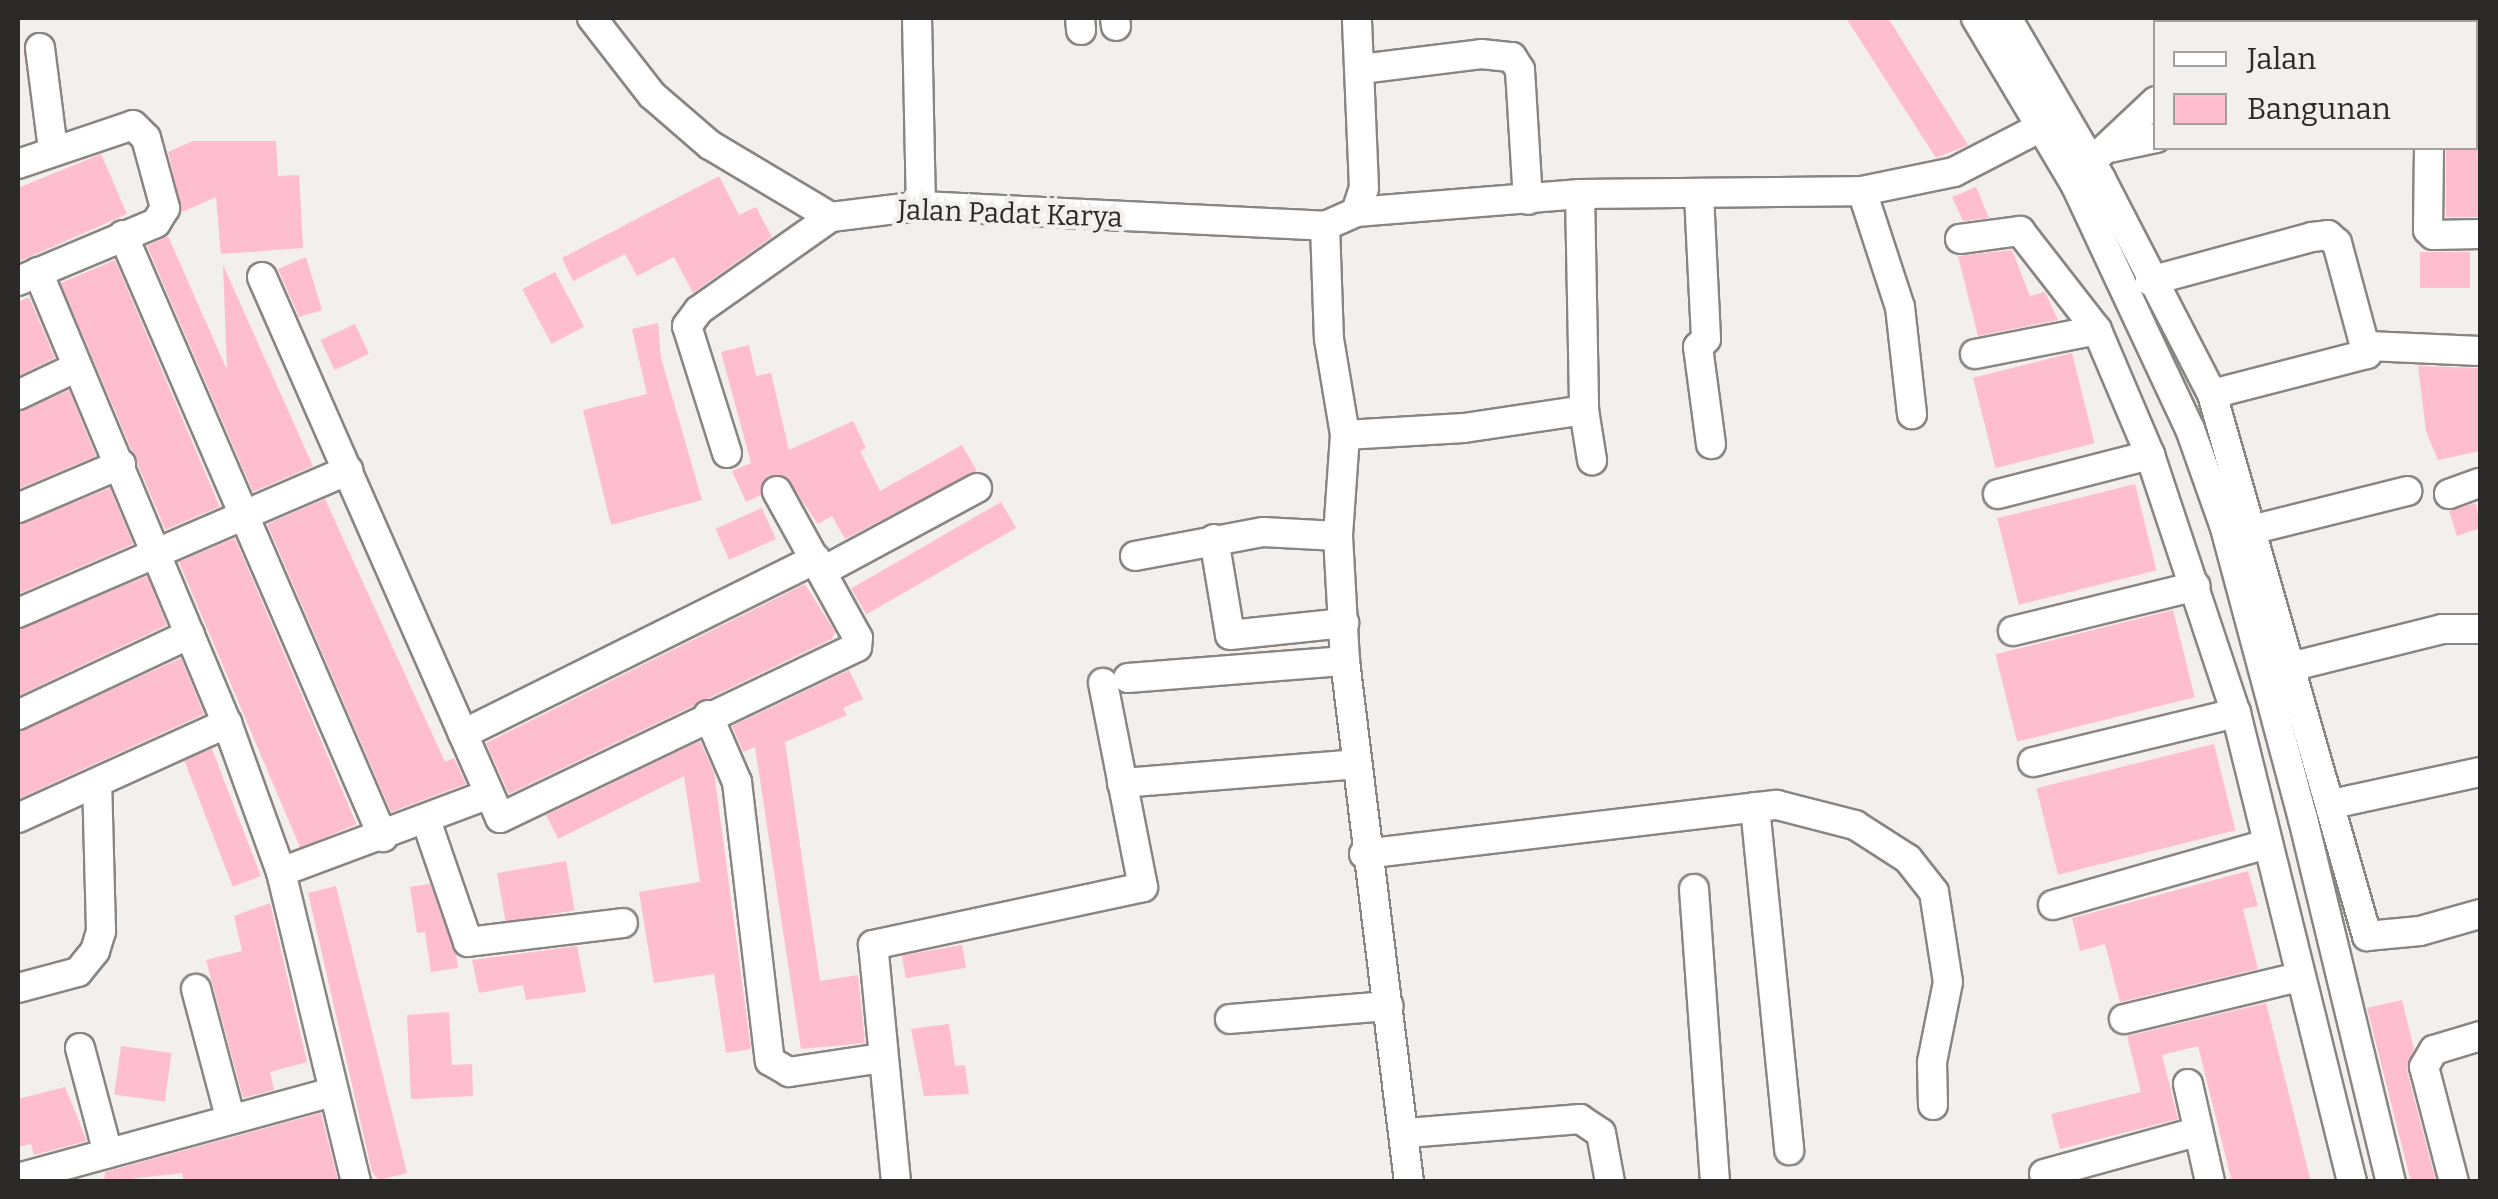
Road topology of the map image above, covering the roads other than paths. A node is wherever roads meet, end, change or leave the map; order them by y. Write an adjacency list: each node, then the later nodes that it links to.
1 (592, 18): 21 (street)
2 (917, 18): 19 (street)
3 (1357, 18): 7 (street)
4 (1976, 18): 9 (street)
5 (2020, 22): 13 (street)
6 (40, 48): 11 (street)
7 (1361, 69): 18 (street); 20 (street)
8 (2153, 103): 13 (street)
9 (2042, 127): 15 (street); 68 (street)
10 (2153, 139): 13 (street)
11 (53, 150): 14 (street); 23 (street)
12 (2429, 150): 24 (street)
13 (2100, 155): 28 (street)
14 (18, 164)
15 (1862, 191): 17 (street); 37 (street)
16 (1580, 194): 17 (street); 18 (street); 36 (street)
17 (1699, 195): 39 (street)
18 (1528, 200): 20 (street)
19 (921, 206): 21 (street, Jalan Padat Karya); 22 (street, Jalan Padat Karya)
20 (1356, 212): 22 (street)
21 (831, 217): 40 (street)
22 (1325, 226): 38 (street)
23 (123, 234): 26 (street); 52 (street)
24 (2480, 234)
25 (1960, 239): 29 (street)
26 (28, 277): 33 (street)
27 (262, 277): 44 (street)
28 (2150, 281): 30 (street); 34 (street)
29 (2098, 330): 32 (street); 41 (street)
30 (2368, 346): 31 (street); 34 (street)
31 (2480, 350)
32 (1975, 354)
33 (77, 367): 35 (street); 43 (street)
34 (2212, 394): 53 (street)
35 (18, 395)
36 (1584, 410): 38 (street); 42 (street)
37 (1912, 414)
38 (1345, 436): 54 (street)
39 (1712, 444)
40 (727, 453)
41 (2150, 455): 49 (street); 59 (street)
42 (1592, 460)
43 (121, 464): 51 (street); 56 (street)
44 (348, 470): 52 (street); 73 (street)
45 (2480, 484): 50 (street)
46 (977, 488): 58 (street)
47 (777, 491): 58 (street)
48 (2406, 491): 53 (street)
49 (1998, 494)
50 (2449, 494)
51 (18, 508)
52 (246, 515): 56 (street); 84 (street)
53 (2255, 529): 66 (street)
54 (1338, 536): 55 (street); 61 (street)
55 (1214, 539): 57 (street); 61 (street)
56 (157, 551): 60 (street); 64 (street)
57 (1134, 556)
58 (819, 565): 71 (street); 73 (street)
59 (2196, 586): 63 (street); 67 (street)
60 (18, 614)
61 (1344, 624): 65 (street)
62 (2480, 629): 66 (street)
63 (2013, 631)
64 (190, 634): 70 (street); 72 (street)
65 (1345, 661): 75 (street); 78 (street)
66 (2295, 674): 68 (street); 80 (street)
67 (2226, 682): 68 (street); 69 (street)
68 (2265, 682): 118 (street)
69 (2236, 713): 74 (street); 85 (street)
70 (18, 715)
71 (708, 715): 79 (street); 100 (street)
72 (228, 723): 77 (street); 87 (street)
73 (463, 734): 79 (street)
74 (2033, 762)
75 (1357, 764): 78 (street); 86 (street)
76 (2480, 772): 80 (street)
77 (98, 783): 82 (street); 93 (street)
78 (1122, 783): 100 (street)
79 (487, 795): 83 (street)
80 (2332, 804): 90 (street)
81 (1755, 807): 86 (street); 103 (street); 107 (street)
82 (18, 818)
83 (426, 820): 84 (street); 91 (street)
84 (383, 836): 87 (street)
85 (2267, 844): 89 (street); 92 (street)
86 (1364, 854): 95 (street)
87 (281, 872): 102 (street)
88 (1694, 890): 115 (street)
89 (2053, 905)
90 (2480, 914)
91 (624, 923)
92 (2299, 977): 97 (street); 117 (street)
93 (18, 988)
94 (196, 988): 104 (street)
95 (1388, 1006): 96 (street); 106 (street)
96 (1230, 1019)
97 (2124, 1020)
98 (2480, 1036): 119 (street)
99 (80, 1048): 108 (street)
100 (882, 1058): 112 (street)
101 (2188, 1084): 105 (street)
102 (334, 1092): 104 (street); 111 (street)
103 (1934, 1105)
104 (230, 1117): 108 (street)
105 (2196, 1132): 109 (street); 116 (street)
106 (1407, 1133): 113 (street); 114 (street)
107 (1789, 1150)
108 (108, 1153): 110 (street)
109 (2044, 1174)
110 (18, 1178)
111 (356, 1182)
112 (896, 1182)
113 (1409, 1182)
114 (1610, 1182)
115 (1716, 1182)
116 (2210, 1182)
117 (2352, 1182)
118 (2391, 1182)
119 (2454, 1182)

